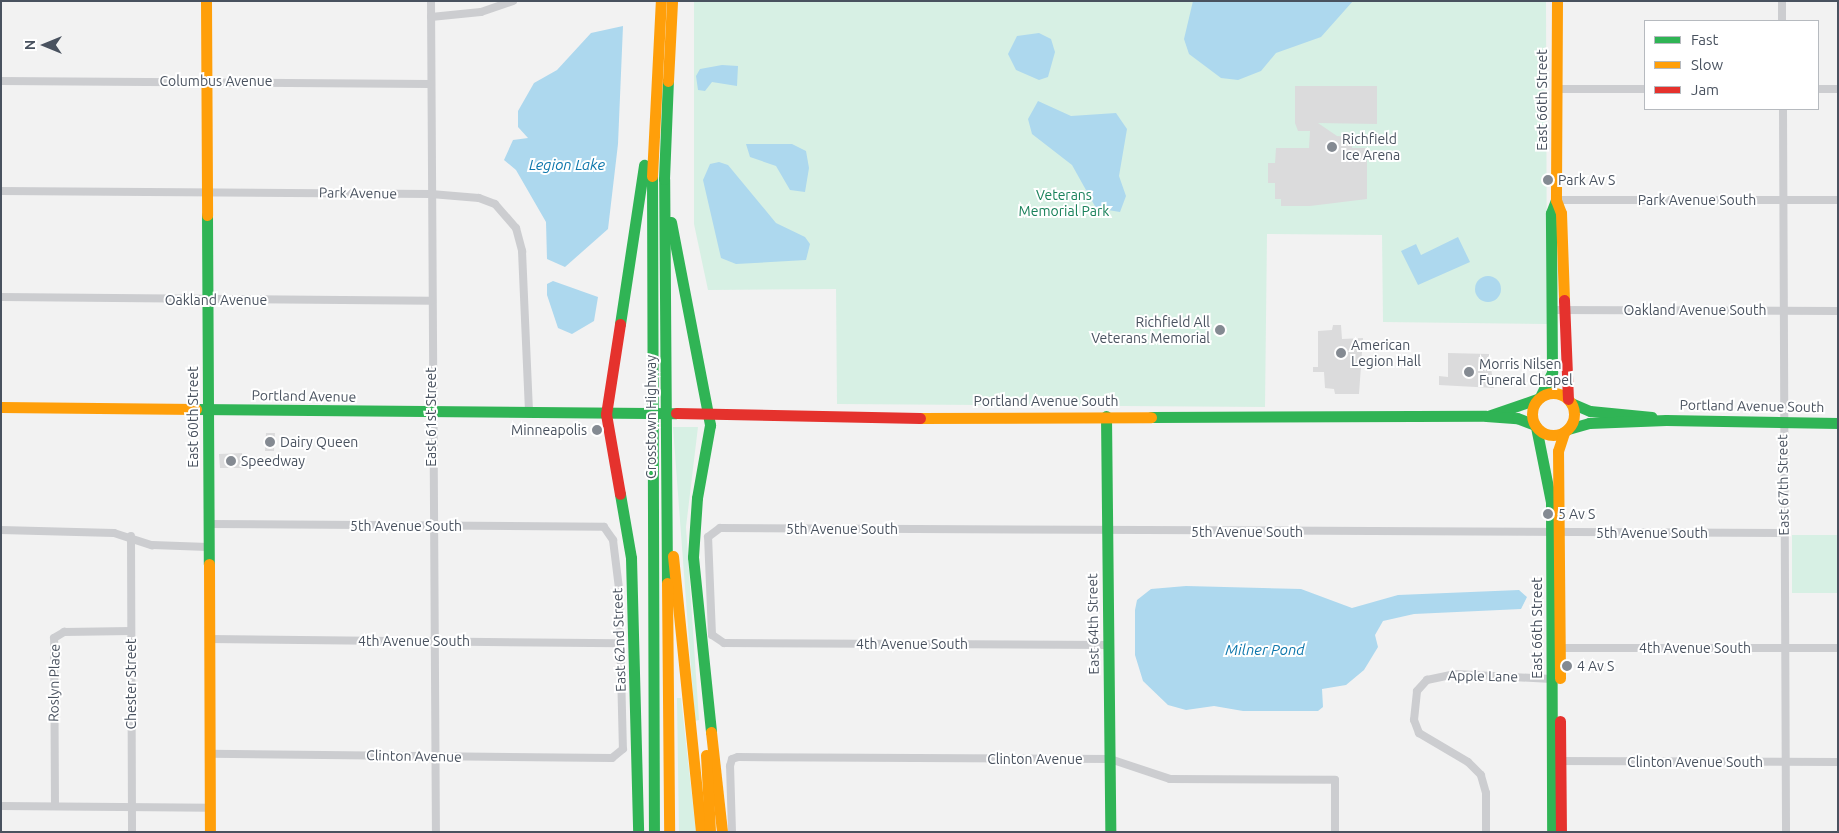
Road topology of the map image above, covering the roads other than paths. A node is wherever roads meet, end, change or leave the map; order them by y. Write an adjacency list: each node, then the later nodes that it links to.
1 (206, 1): 10 (main road, East 60th Street)
2 (431, 1): 8 (street, East 61st Street)
3 (513, 1): 8 (street)
4 (661, 1): 17 (main road, Crosstown Highway)
5 (672, 1): 19 (main road, Crosstown Highway)
6 (1557, 1): 13 (main road, East 66th Street)
7 (1782, 1): 9 (street)
8 (431, 17): 12 (street, East 61st Street)
9 (1782, 20)
10 (206, 80): 11 (street, Columbus Avenue); 12 (street, Columbus Avenue); 20 (main road, East 60th Street)
11 (1, 81)
12 (430, 84): 22 (street, East 61st Street)
13 (1557, 89): 14 (street); 23 (main road, East 66th Street)
14 (1644, 89)
15 (1819, 89): 16 (street)
16 (1838, 89)
17 (654, 98): 39 (main road); 83 (main road, Crosstown Highway)
18 (1783, 110): 24 (street, East 67th Street)
19 (664, 179): 37 (main road); 47 (main road, Crosstown Highway)
20 (207, 190): 21 (street, Park Avenue); 22 (street, Park Avenue); 27 (main road, East 60th Street)
21 (1, 191)
22 (431, 194): 28 (street, East 61st Street); 38 (street, Park Avenue)
23 (1556, 200): 24 (street, Park Avenue South); 29 (main road, East 66th Street)
24 (1783, 200): 25 (street, Park Avenue South); 30 (street, East 67th Street)
25 (1838, 200)
26 (1, 297): 27 (street, Oakland Avenue)
27 (207, 300): 28 (street, Oakland Avenue); 35 (main road, East 60th Street)
28 (431, 301): 36 (street, East 61st Street)
29 (1557, 310): 30 (street, Oakland Avenue South); 32 (main road, East 66th Street); 33 (main road, East 66th Street)
30 (1782, 311): 31 (street, Oakland Avenue South); 44 (street, East 67th Street)
31 (1838, 311)
32 (1538, 398): 33 (main road); 41 (main road, Portland Avenue South); 45 (main road)
33 (1570, 401): 42 (main road, Portland Avenue South); 46 (main road)
34 (1, 407): 35 (main road, Portland Avenue)
35 (207, 410): 36 (main road, Portland Avenue); 48 (main road, East 60th Street)
36 (431, 412): 38 (main road, Portland Avenue); 49 (street, East 61st Street)
37 (708, 413): 39 (main road, Portland Avenue South); 40 (main road, Portland Avenue South); 66 (main road)
38 (528, 414): 39 (main road, Portland Avenue)
39 (606, 414): 82 (main road)
40 (1106, 416): 41 (main road, Portland Avenue South); 52 (main road, East 64th Street)
41 (1486, 416): 45 (main road, Portland Avenue South)
42 (1666, 420): 44 (main road, Portland Avenue South); 46 (main road, Portland Avenue South)
43 (1838, 422): 44 (main road, Portland Avenue South)
44 (1782, 423): 54 (street, East 67th Street)
45 (1535, 426): 46 (main road); 53 (main road, East 66th Street)
46 (1566, 430): 53 (main road, East 66th Street)
47 (666, 500): 84 (main road, Crosstown Highway); 85 (main road)
48 (208, 524): 49 (street, 5th Avenue South); 56 (main road, East 60th Street)
49 (432, 526): 50 (street, 5th Avenue South); 60 (street, East 61st Street)
50 (604, 527): 61 (street, East 62nd Street)
51 (1, 530): 55 (street)
52 (1107, 531): 53 (street, 5th Avenue South); 59 (street, 5th Avenue South); 62 (main road, East 64th Street)
53 (1556, 533): 54 (street, 5th Avenue South); 63 (main road, East 66th Street)
54 (1784, 533): 64 (street, East 67th Street)
55 (131, 536): 56 (street); 57 (street, Chester Street)
56 (208, 547): 58 (main road, East 60th Street)
57 (131, 631): 76 (street, Roslyn Place); 77 (street, Chester Street)
58 (209, 639): 60 (street, 4th Avenue South); 68 (main road, East 60th Street)
59 (715, 640): 62 (street, 4th Avenue South)
60 (433, 641): 61 (street, 4th Avenue South); 69 (street, East 61st Street)
61 (620, 643): 70 (street, East 62nd Street)
62 (1108, 645): 71 (main road, East 64th Street)
63 (1556, 648): 64 (street, 4th Avenue South); 67 (main road, East 66th Street); 72 (main road, East 66th Street)
64 (1785, 648): 65 (street, 4th Avenue South); 73 (street, East 67th Street)
65 (1838, 648)
66 (702, 655): 86 (main road); 87 (main road)
67 (1552, 679): 72 (main road, East 66th Street); 91 (street, Apple Lane)
68 (210, 754): 69 (street, Clinton Avenue); 78 (main road, East 60th Street)
69 (435, 756): 70 (street, Clinton Avenue); 81 (street, East 61st Street)
70 (619, 756)
71 (1110, 759): 88 (street, Clinton Avenue); 89 (main road, East 64th Street); 90 (street, Clinton Avenue)
72 (1557, 761): 73 (street, Clinton Avenue South); 92 (main road, East 66th Street); 93 (main road, East 66th Street)
73 (1785, 762): 74 (street, Clinton Avenue South); 94 (street, East 67th Street)
74 (1838, 762)
75 (1, 806): 76 (street)
76 (55, 806): 77 (street)
77 (132, 807): 78 (street); 79 (street, Chester Street)
78 (210, 808): 80 (main road, East 60th Street)
79 (132, 832)
80 (210, 832)
81 (436, 832)
82 (638, 832)
83 (654, 832)
84 (670, 832)
85 (701, 832)
86 (710, 832)
87 (722, 832)
88 (732, 832)
89 (1110, 832)
90 (1335, 832)
91 (1486, 832)
92 (1552, 832)
93 (1562, 832)
94 (1786, 832)

